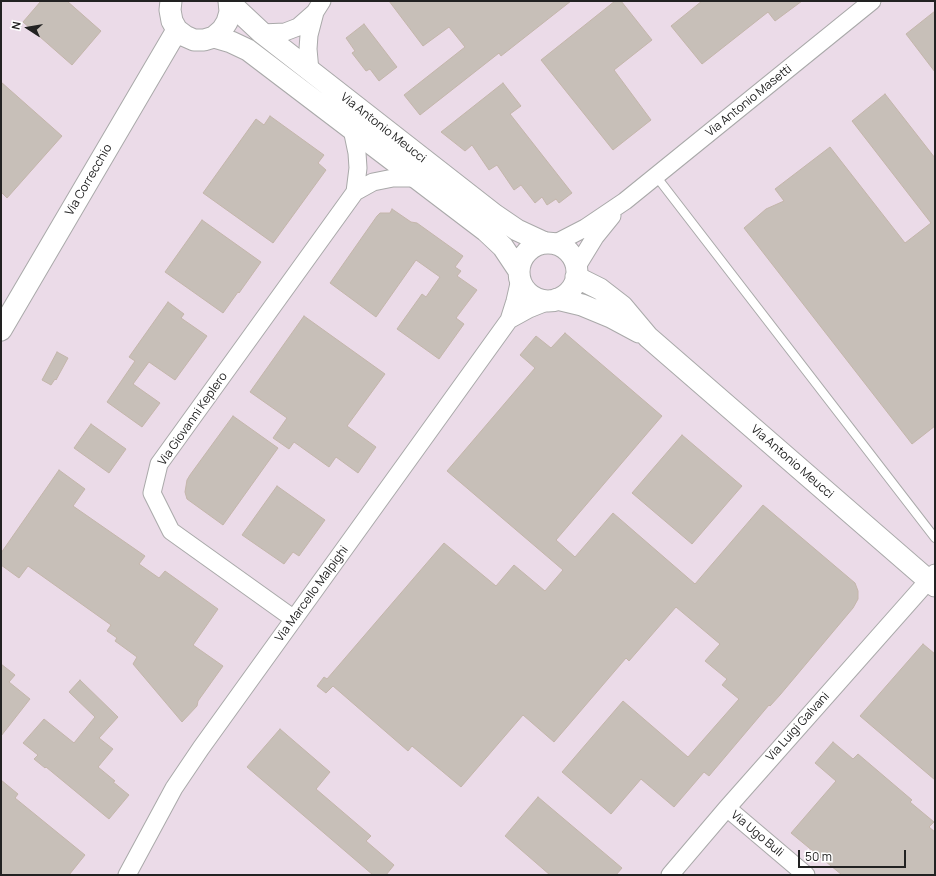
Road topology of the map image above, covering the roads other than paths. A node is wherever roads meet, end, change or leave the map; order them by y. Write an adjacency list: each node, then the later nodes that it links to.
1 (171, 1): 5 (street)
2 (872, 1): 10 (street, Via Antonio Masetti)
3 (229, 2): 6 (street, Via Antonio Meucci); 7 (street)
4 (318, 6): 6 (street); 8 (street)
5 (177, 30): 7 (street); 19 (street, Via Correcchio)
6 (262, 33): 8 (street, Via Antonio Meucci)
7 (214, 36): 9 (street, Via Antonio Meucci)
8 (310, 71): 14 (street, Via Antonio Meucci)
9 (352, 129): 11 (street, Via Antonio Meucci); 12 (street, Via Giovanni Keplero)
10 (656, 176): 13 (street, Via Antonio Masetti); 21 (lane)
11 (416, 178): 12 (street, Via Giovanni Keplero); 16 (street, Via Antonio Meucci)
12 (355, 192): 23 (street, Via Giovanni Keplero)
13 (625, 201): 14 (street, Via Antonio Masetti); 15 (street, Via Antonio Masetti)
14 (550, 243): 15 (street); 16 (street)
15 (576, 272): 17 (street); 20 (street, Via Antonio Meucci)
16 (520, 275): 17 (street); 18 (street, Via Marcello Malpighi)
17 (553, 300): 18 (street, Via Marcello Malpighi); 20 (street, Via Antonio Meucci)
18 (509, 320): 23 (street, Via Marcello Malpighi)
19 (1, 330)
20 (648, 337): 22 (street, Via Antonio Meucci)
21 (935, 538)
22 (933, 580): 24 (street, Via Luigi Galvani)
23 (294, 619): 25 (street, Via Marcello Malpighi)
24 (727, 808): 26 (street, Via Luigi Galvani); 27 (street, Via Ugo Buli)
25 (127, 875)
26 (670, 875)
27 (806, 875)

